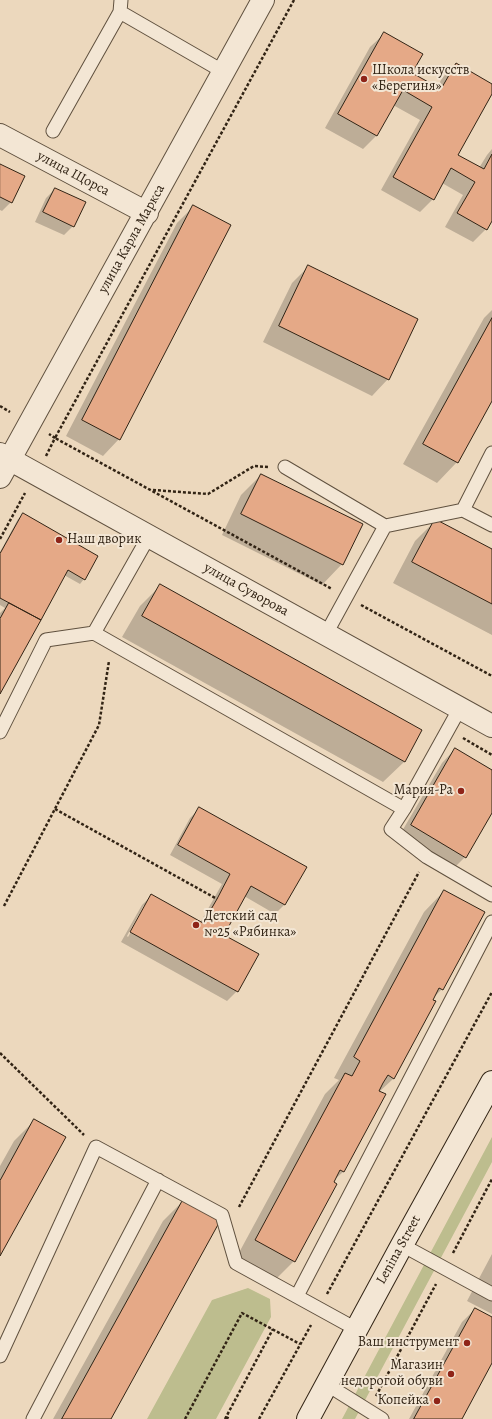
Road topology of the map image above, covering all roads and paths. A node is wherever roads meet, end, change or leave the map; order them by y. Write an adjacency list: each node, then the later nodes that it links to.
1 (263, 0): 4 (street, улица Карла Маркса)
2 (294, 0): 11 (path)
3 (121, 6): 4 (lane); 5 (lane)
4 (224, 72): 7 (street, улица Карла Маркса)
5 (54, 132)
6 (0, 134): 7 (street, улица Щорса)
7 (147, 213): 9 (street, улица Карла Маркса)
8 (492, 453): 12 (lane)
9 (3, 463): 15 (street, улица Суворова)
10 (285, 467): 11 (path); 14 (lane)
11 (150, 490): 16 (path)
12 (463, 510): 13 (lane); 14 (lane)
13 (492, 525)
14 (386, 526): 16 (lane)
15 (149, 536): 17 (lane); 18 (street, улица Суворова)
16 (347, 597): 18 (lane); 20 (path)
17 (94, 633): 19 (lane); 23 (lane)
18 (326, 634): 21 (street, улица Суворова)
19 (112, 643): 24 (path); 25 (lane)
20 (492, 676)
21 (460, 708): 22 (street, улица Суворова); 25 (lane)
22 (492, 726)
23 (0, 732)
24 (55, 809): 28 (path); 29 (path)
25 (404, 809): 26 (lane)
26 (427, 857): 27 (lane); 37 (path)
27 (492, 895)
28 (217, 899)
29 (4, 906)
30 (492, 922): 41 (lane)
31 (492, 992): 42 (path)
32 (0, 1053): 34 (path)
33 (492, 1082): 38 (street, Lenina Street)
34 (96, 1147): 36 (lane); 46 (lane)
35 (492, 1179): 39 (path)
36 (158, 1180): 37 (lane); 50 (lane)
37 (226, 1230): 41 (lane)
38 (402, 1245): 39 (lane); 44 (street, Lenina Street)
39 (444, 1269): 40 (lane); 48 (path)
40 (492, 1294)
41 (297, 1296): 42 (lane)
42 (319, 1309): 44 (lane); 45 (path)
43 (273, 1329): 45 (path); 49 (path); 51 (path)
44 (356, 1329): 47 (street, Lenina Street)
45 (300, 1344): 53 (path)
46 (0, 1356)
47 (326, 1384): 48 (lane); 54 (street, Lenina Street)
48 (368, 1411): 55 (lane)
49 (226, 1418): 52 (path)
50 (33, 1419)
51 (185, 1419)
52 (230, 1419)
53 (259, 1419)
54 (308, 1419)
55 (382, 1419)

